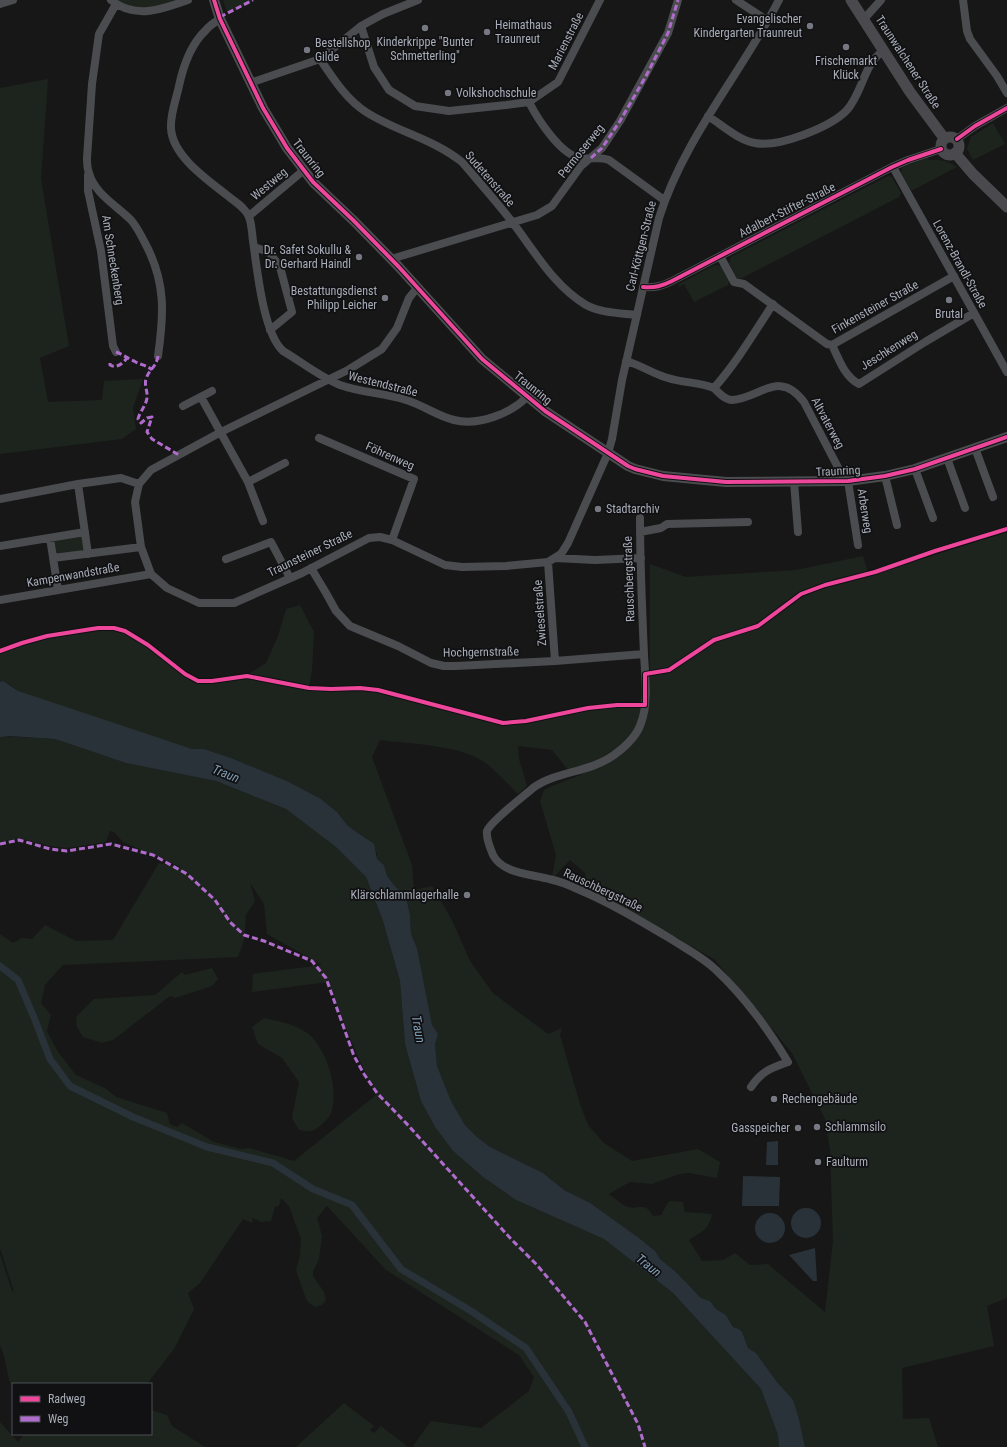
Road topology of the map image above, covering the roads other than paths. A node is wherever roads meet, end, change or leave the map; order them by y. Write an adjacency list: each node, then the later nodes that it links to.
1 (13, 0): 13 (street)
2 (188, 0): 12 (street)
3 (214, 0): 14 (street, Traunring)
4 (418, 0): 17 (street)
5 (600, 0): 22 (street, Marienstraße)
6 (678, 0): 29 (street, Permoserweg)
7 (736, 0): 16 (street)
8 (780, 0): 16 (street, Carl-Köttgen-Straße)
9 (851, 0): 15 (main road, Traunwalchener Straße)
10 (881, 0): 15 (street)
11 (963, 0): 21 (street)
12 (114, 2): 32 (street, Am Schneckenberg)
13 (0, 4)
14 (220, 19): 20 (street, Traunring); 35 (street)
15 (864, 19): 18 (main road, Traunwalchener Straße)
16 (768, 21): 24 (street, Carl-Köttgen-Straße)
17 (361, 26): 19 (street); 22 (street, Marienstraße)
18 (883, 51): 24 (street); 25 (main road, Traunwalchener Straße)
19 (320, 59): 20 (street); 36 (street, Sudetenstraße)
20 (250, 83): 31 (street, Traunring)
21 (1007, 93)
22 (529, 102): 29 (street)
23 (1007, 108): 26 (street)
24 (708, 116): 33 (street, Carl-Köttgen-Straße)
25 (944, 138): 26 (main road); 27 (main road)
26 (957, 139): 28 (main road)
27 (941, 149): 28 (main road); 30 (street, Adalbert-Stifter-Straße)
28 (955, 153): 34 (main road)
29 (591, 158): 33 (street); 36 (street, Permoserweg)
30 (893, 167): 38 (street, Adalbert-Stifter-Straße); 40 (street, Lorenz-Brandl-Straße)
31 (304, 170): 35 (street, Westweg); 39 (street, Traunring)
32 (88, 172): 48 (street, Am Schneckenberg); 49 (street)
33 (664, 200): 41 (street, Carl-Köttgen-Straße)
34 (1007, 207)
35 (249, 216): 37 (street, Westendstraße)
36 (513, 222): 39 (street, Permoserweg); 45 (street, Sudetenstraße)
37 (254, 247): 46 (street, Westendstraße); 46 (street)
38 (720, 256): 41 (street, Adalbert-Stifter-Straße); 43 (street, Finkensteiner Straße)
39 (391, 259): 42 (street, Traunring)
40 (954, 276): 44 (street, Lorenz-Brandl-Straße); 47 (street, Finkensteiner Straße)
41 (643, 287): 45 (street, Carl-Köttgen-Straße)
42 (417, 288): 52 (street); 56 (street, Traunring)
43 (773, 304): 47 (street, Finkensteiner Straße); 53 (street)
44 (974, 313): 47 (street, Jeschkenweg); 51 (street, Lorenz-Brandl-Straße)
45 (637, 315): 50 (street, Carl-Köttgen-Straße)
46 (270, 330): 52 (street, Westendstraße)
47 (832, 345)
48 (116, 352)
49 (158, 356)
50 (626, 361): 53 (street); 62 (street, Carl-Köttgen-Straße)
51 (1007, 372)
52 (329, 380): 56 (street, Westendstraße); 58 (street)
53 (714, 388): 69 (street, Altvaterweg)
54 (212, 391): 55 (street)
55 (201, 397): 57 (street); 58 (street)
56 (527, 397): 62 (street, Traunring)
57 (183, 406)
58 (221, 432): 67 (street); 71 (street)
59 (1007, 437): 61 (street, Traunring)
60 (319, 438): 84 (street, Föhrenweg)
61 (975, 448): 63 (street, Traunring); 72 (street)
62 (608, 453): 68 (street, Traunring); 92 (street)
63 (947, 458): 65 (street, Traunring); 74 (street)
64 (285, 463): 67 (street)
65 (915, 469): 66 (street, Traunring); 76 (street)
66 (885, 476): 69 (street, Traunring); 79 (street)
67 (248, 482): 77 (street)
68 (794, 482): 69 (street, Traunring); 82 (street)
69 (846, 482): 85 (street, Arberweg)
70 (78, 484): 71 (street); 73 (street); 80 (street)
71 (139, 484): 87 (street, Traunsteiner Straße)
72 (993, 496)
73 (0, 499)
74 (965, 508)
75 (640, 518): 81 (street, Rauschbergstraße)
76 (933, 518)
77 (263, 521)
78 (748, 522): 81 (street)
79 (897, 525)
80 (85, 532): 83 (street); 88 (street)
81 (640, 532): 90 (street, Rauschbergstraße)
82 (798, 532)
83 (50, 538): 86 (street); 89 (street)
84 (392, 540): 92 (street, Traunsteiner Straße); 93 (street, Traunsteiner Straße)
85 (858, 545)
86 (0, 546)
87 (141, 546): 88 (street); 94 (street, Traunsteiner Straße)
88 (88, 554): 89 (street)
89 (53, 558): 96 (street)
90 (641, 558): 92 (street, Traunsteiner Straße); 98 (street, Rauschbergstraße)
91 (226, 559): 95 (street)
92 (551, 560): 99 (street, Zwieselstraße)
93 (311, 568): 95 (street, Traunsteiner Straße); 99 (street, Hochgernstraße)
94 (151, 574): 95 (street, Traunsteiner Straße); 96 (street, Kampenwandstraße)
95 (290, 578)
96 (58, 590): 97 (street, Kampenwandstraße)
97 (0, 600)
98 (644, 654): 99 (street, Hochgernstraße); 100 (street, Rauschbergstraße)
99 (556, 661)
100 (751, 1086)

